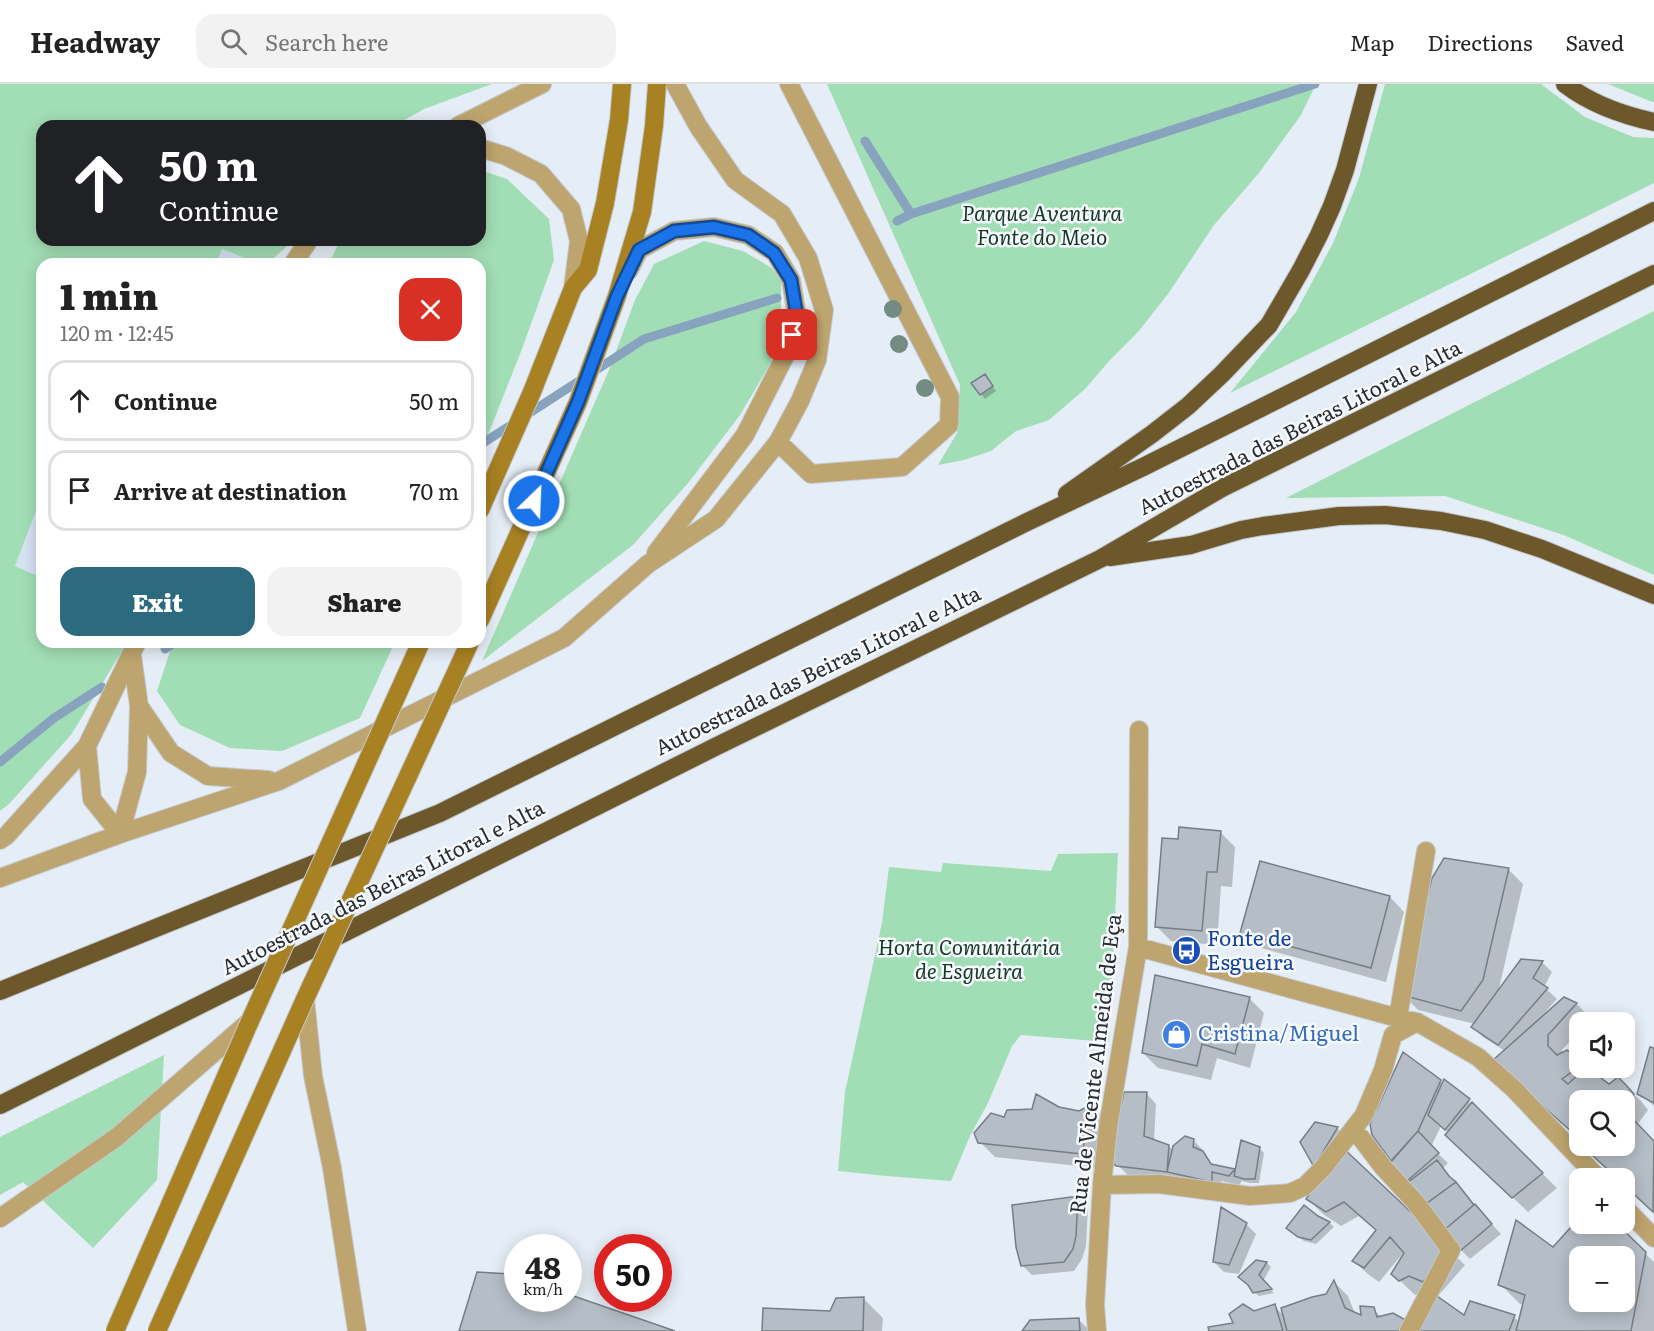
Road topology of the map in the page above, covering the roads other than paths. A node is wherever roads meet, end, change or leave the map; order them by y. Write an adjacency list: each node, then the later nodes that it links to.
1 (542, 84): 8 (street)
2 (621, 84): 13 (main road)
3 (657, 84): 14 (main road)
4 (675, 84): 15 (street)
5 (789, 84): 15 (street)
6 (1368, 84): 17 (highway)
7 (1564, 84): 9 (highway)
8 (470, 120)
9 (1654, 122)
10 (486, 150): 13 (street)
11 (1654, 212): 17 (highway, Autoestrada das Beiras Litoral e Alta)
12 (1654, 274): 18 (highway, Autoestrada das Beiras Litoral e Alta)
13 (573, 288): 16 (main road)
14 (617, 296): 19 (street); 21 (main road)
15 (778, 442): 19 (street)
16 (486, 496)
17 (1027, 522): 34 (highway, Autoestrada das Beiras Litoral e Alta)
18 (1100, 559): 20 (highway); 39 (highway, Autoestrada das Beiras Litoral e Alta)
19 (648, 564): 28 (street)
20 (1654, 595)
21 (486, 607)
22 (134, 648): 25 (street); 27 (street)
23 (418, 648): 37 (main road, bridge)
24 (467, 648): 35 (main road, bridge)
25 (139, 706): 28 (street); 29 (street)
26 (1139, 730): 33 (street, Rua de Vicente Almeida de Eça)
27 (87, 746): 29 (street); 30 (street)
28 (279, 781): 29 (street)
29 (120, 834): 32 (street)
30 (0, 840)
31 (1426, 852): 36 (street)
32 (0, 878)
33 (1138, 946): 36 (street); 42 (street, Rua de Vicente Almeida de Eça)
34 (0, 991)
35 (305, 999): 47 (main road, bridge); 48 (street)
36 (1398, 1018): 38 (street)
37 (250, 1021): 43 (street); 46 (main road, bridge)
38 (1417, 1022): 40 (street); 41 (street)
39 (0, 1105)
40 (1352, 1132): 42 (street); 50 (street)
41 (1589, 1168)
42 (1102, 1185): 49 (street, Rua de Vicente Almeida de Eça)
43 (0, 1218)
44 (1635, 1218): 45 (street)
45 (1654, 1238)
46 (115, 1331)
47 (157, 1331)
48 (357, 1331)
49 (1097, 1331)
50 (1409, 1331)

